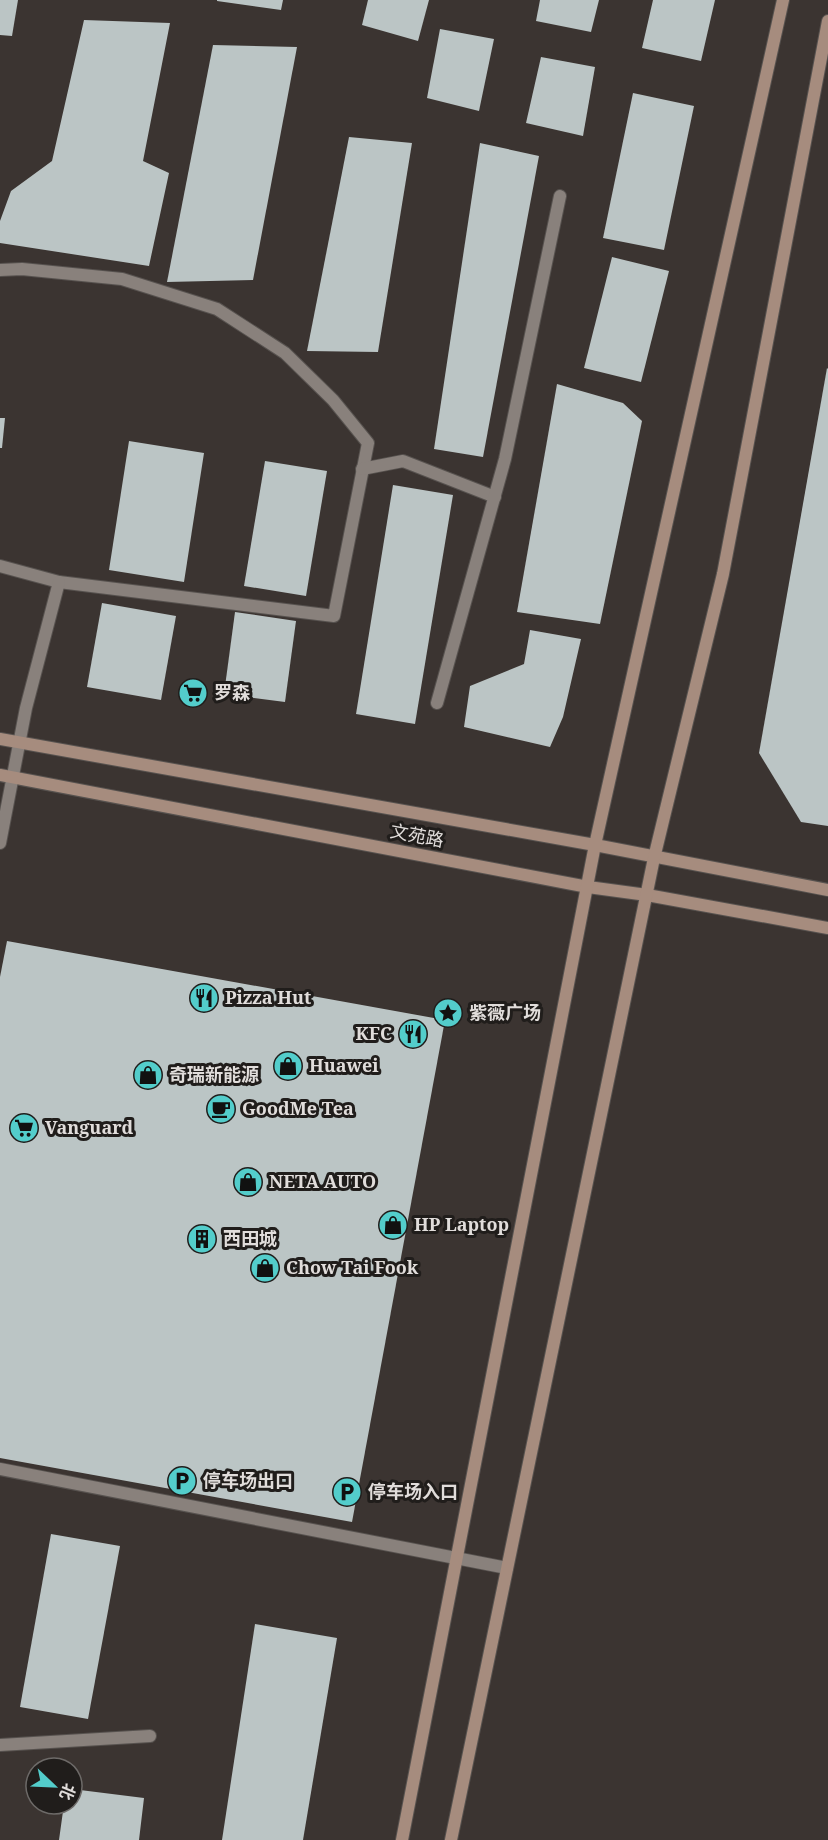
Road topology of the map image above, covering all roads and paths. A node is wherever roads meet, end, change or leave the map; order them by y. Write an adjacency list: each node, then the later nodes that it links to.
1 (783, 0): 14 (main road)
2 (828, 21): 15 (main road)
3 (560, 196): 6 (lane)
4 (0, 270): 5 (lane)
5 (362, 469): 6 (lane); 8 (lane)
6 (495, 497): 9 (lane)
7 (0, 566): 8 (lane)
8 (59, 582): 11 (lane)
9 (437, 703)
10 (0, 739): 11 (main road, 文苑路)
11 (19, 742): 12 (lane); 14 (main road, 文苑路)
12 (6, 776): 13 (lane); 16 (main road, 文苑路)
13 (0, 843)
14 (595, 845): 15 (main road, 文苑路); 16 (main road)
15 (654, 858): 17 (main road, 文苑路); 18 (main road)
16 (588, 886): 18 (main road, 文苑路); 21 (main road)
17 (828, 890)
18 (647, 895): 19 (main road, 文苑路); 22 (main road)
19 (828, 928)
20 (0, 1469): 21 (lane)
21 (457, 1558): 22 (lane); 25 (main road)
22 (507, 1568): 26 (main road)
23 (150, 1736): 24 (lane)
24 (0, 1745)
25 (402, 1840)
26 (451, 1840)

